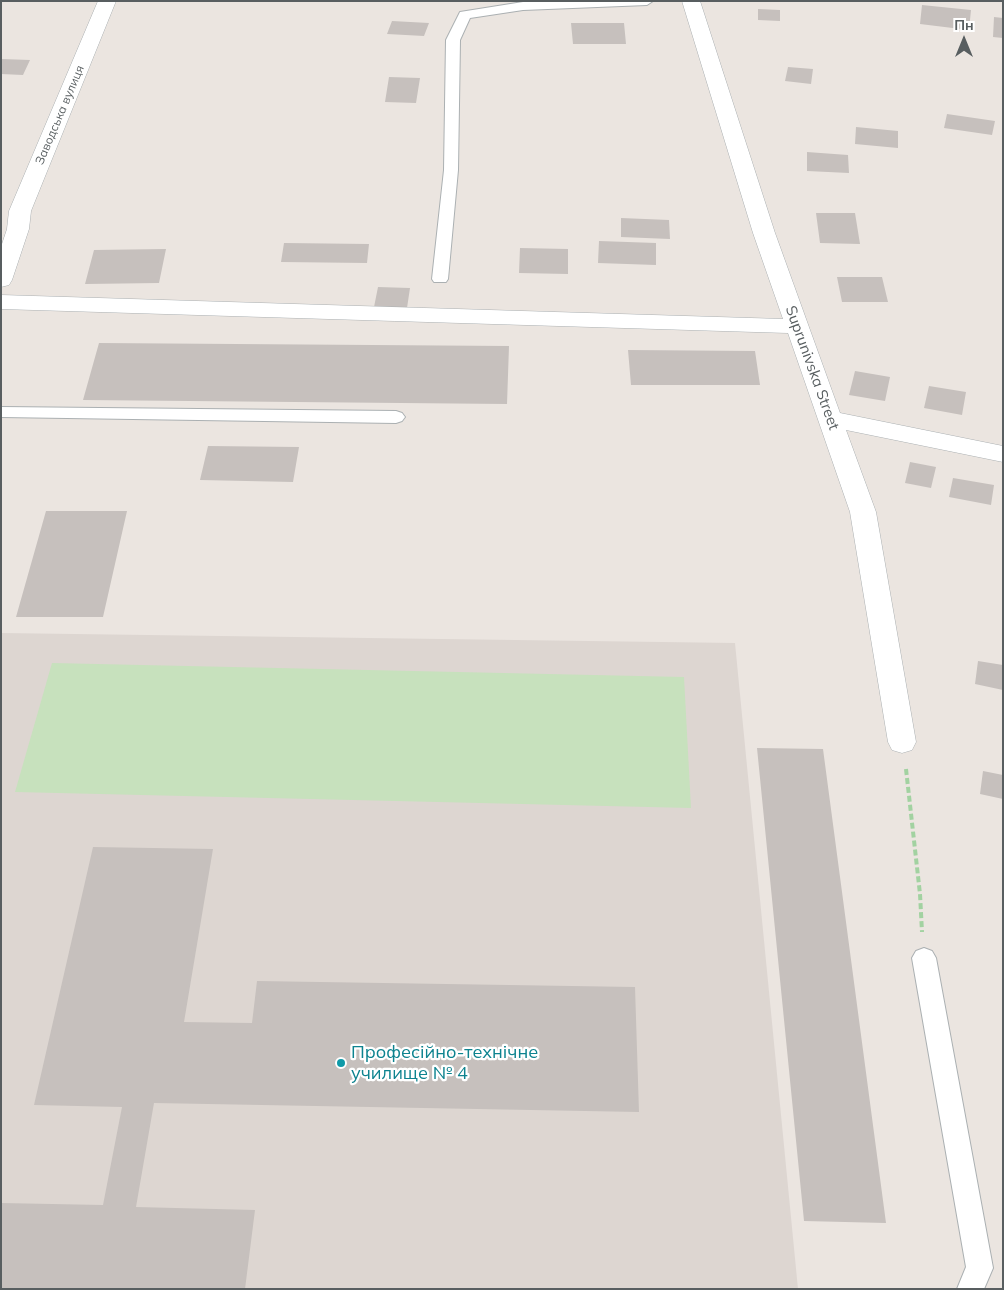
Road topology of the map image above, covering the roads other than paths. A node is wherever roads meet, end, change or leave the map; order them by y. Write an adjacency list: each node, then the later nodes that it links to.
1 (106, 1): 5 (street)
2 (647, 1): 4 (lane)
3 (691, 1): 7 (street, Suprunivska Street)
4 (440, 279)
5 (1, 280)
6 (1, 302): 7 (street)
7 (798, 326): 10 (street, Suprunivska Street)
8 (1, 412): 9 (lane)
9 (396, 417)
10 (830, 419): 11 (street); 12 (street, Suprunivska Street)
11 (1003, 454)
12 (902, 742)
13 (924, 958): 14 (lane)
14 (970, 1289)

